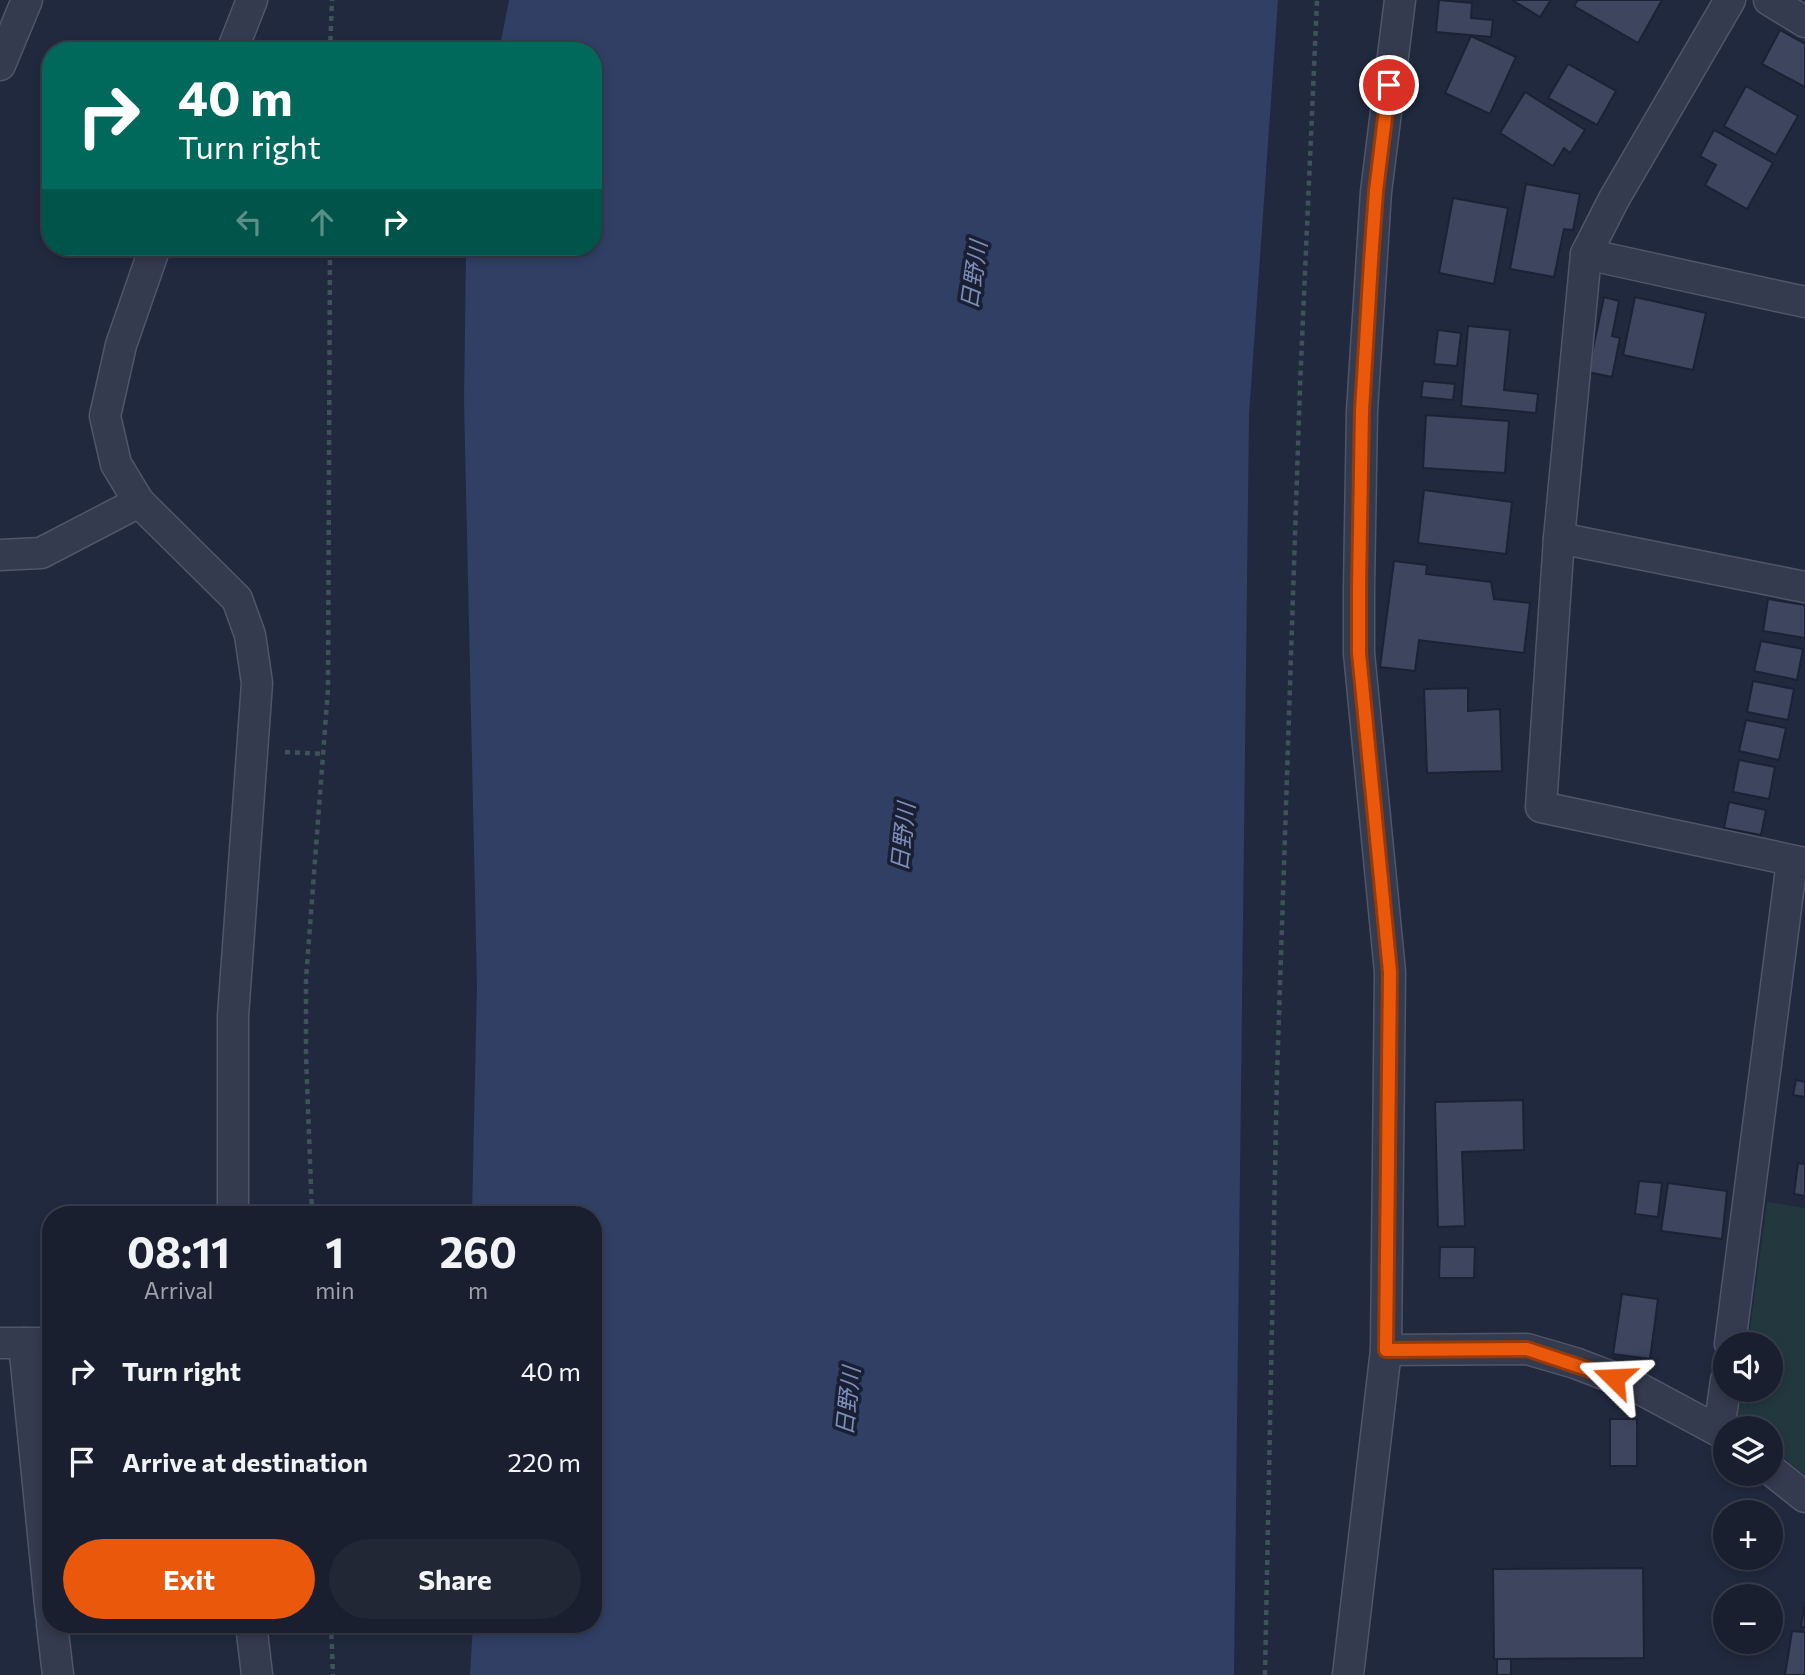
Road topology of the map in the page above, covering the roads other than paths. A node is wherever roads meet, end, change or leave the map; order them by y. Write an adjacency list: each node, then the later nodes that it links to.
1 (27, 0): 8 (street)
2 (252, 0): 7 (street)
3 (1400, 0): 20 (street)
4 (1730, 0): 9 (street)
5 (1769, 0): 6 (street)
6 (1805, 22)
7 (236, 42)
8 (0, 65)
9 (1586, 254): 11 (street); 13 (street)
10 (152, 256): 12 (street)
11 (1805, 302)
12 (139, 502): 14 (street); 17 (street)
13 (1559, 538): 15 (street); 16 (street)
14 (0, 555)
15 (1805, 587)
16 (1799, 862): 18 (street)
17 (233, 1206)
18 (1732, 1332)
19 (25, 1343): 24 (street)
20 (1386, 1350): 21 (street); 29 (street)
21 (1713, 1427)
22 (1783, 1480): 23 (street)
23 (1805, 1497)
24 (42, 1521)
25 (53, 1633): 27 (street)
26 (252, 1633): 28 (street)
27 (58, 1675)
28 (257, 1675)
29 (1349, 1675)

